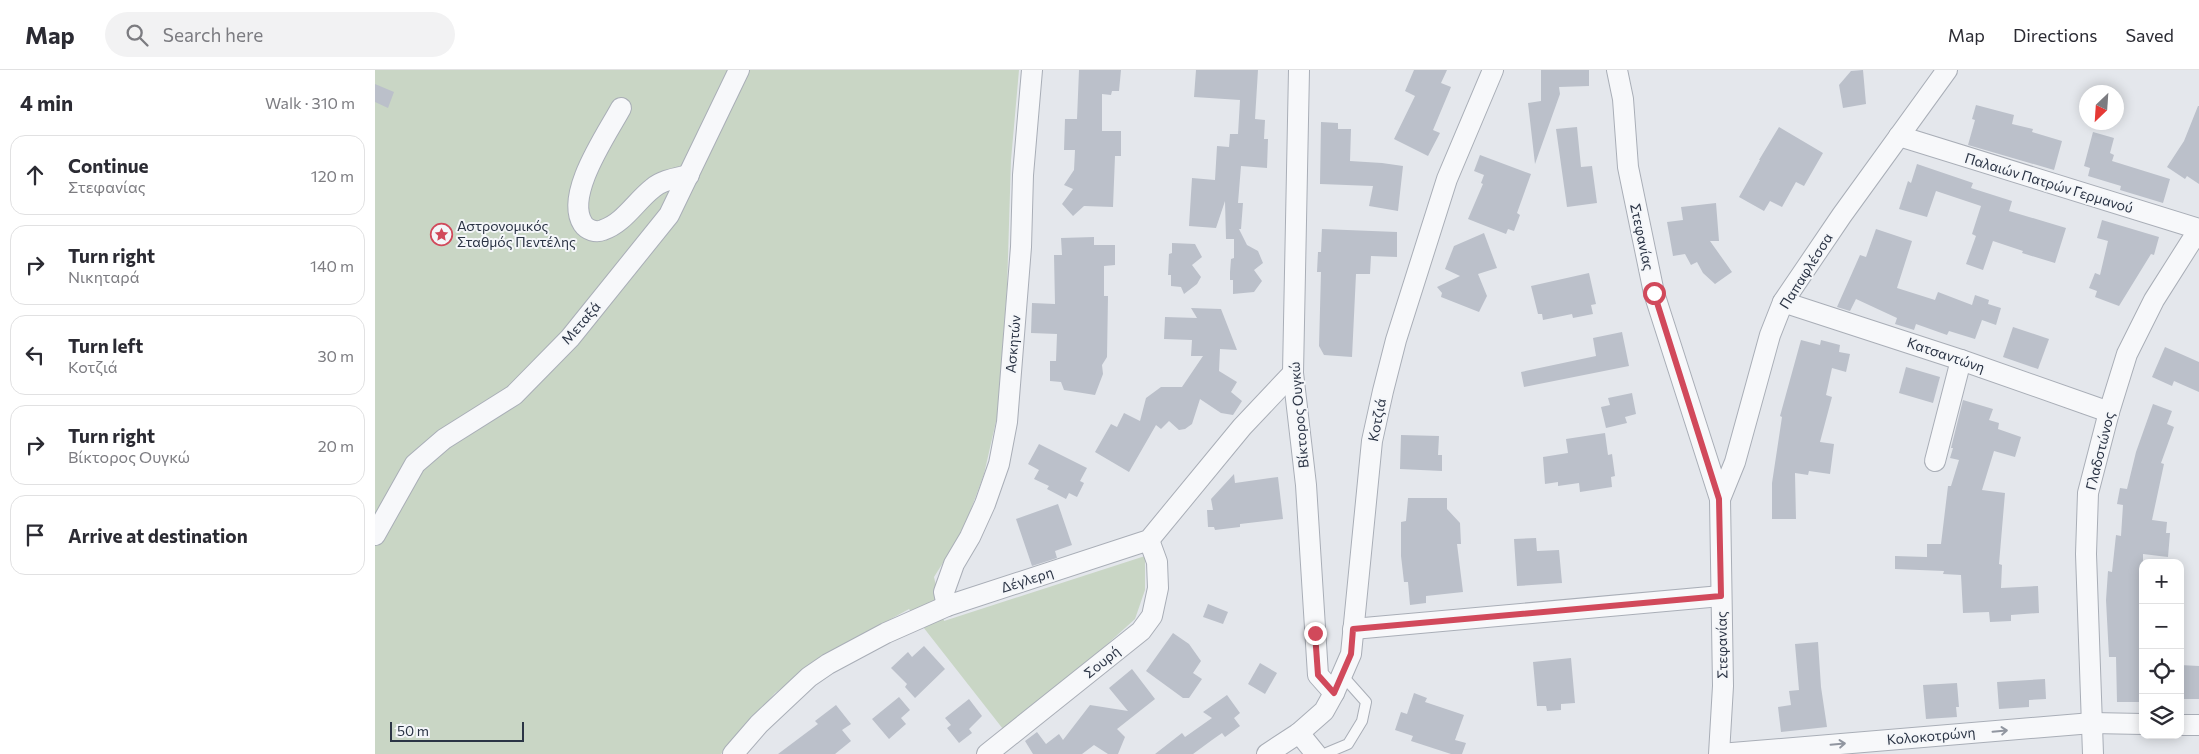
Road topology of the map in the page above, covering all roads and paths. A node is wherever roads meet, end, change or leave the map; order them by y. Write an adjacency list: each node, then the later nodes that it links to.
1 (739, 70): 11 (street, Μεταξά)
2 (1031, 70): 22 (street, Ασκητών)
3 (1299, 70): 15 (street, Βίκτορος Ουγκώ)
4 (1493, 70): 23 (street, Κοτζιά)
5 (1617, 70): 8 (street, Στεφανίας)
6 (1629, 70): 8 (street)
7 (1947, 70): 10 (street, Παπαφλέσσα)
8 (1623, 99): 18 (street, Στεφανίας)
9 (621, 108): 11 (street)
10 (1899, 136): 12 (street, Παλαιών Πατρών Γερμανού); 13 (street, Παπαφλέσσα)
11 (689, 175): 19 (street, Μεταξά)
12 (2199, 229): 16 (street, Γλαδστώνος)
13 (1783, 302): 14 (street, Κατσαντώνη); 18 (street, Παπαφλέσσα)
14 (1961, 360): 16 (street, Κατσαντώνη); 17 (street)
15 (1293, 373): 20 (street); 24 (street, Βίκτορος Ουγκώ)
16 (2109, 412): 25 (street, Γλαδστώνος)
17 (1935, 462)
18 (1719, 499): 21 (street, Στεφανίας)
19 (375, 535)
20 (1149, 540): 22 (street, Δέγλερη); 31 (street, Σουρή)
21 (1721, 596): 23 (street); 35 (street, Στεφανίας)
22 (947, 606): 30 (street, Δέγλερη)
23 (1353, 629): 24 (street, Κοτζιά)
24 (1338, 684): 29 (street, Κοτζιά); 34 (lane)
25 (2092, 723): 26 (street, Κολοκοτρώνη); 35 (street, Κολοκοτρώνη, one-way to 25); 36 (street, Γλαδστώνος)
26 (2139, 724)
27 (2184, 725): 28 (street)
28 (2199, 725)
29 (1299, 733): 32 (street, Κοτζιά); 33 (street)
30 (733, 754)
31 (987, 754)
32 (1267, 754)
33 (1316, 754)
34 (1324, 754)
35 (1719, 754)
36 (2093, 754)

